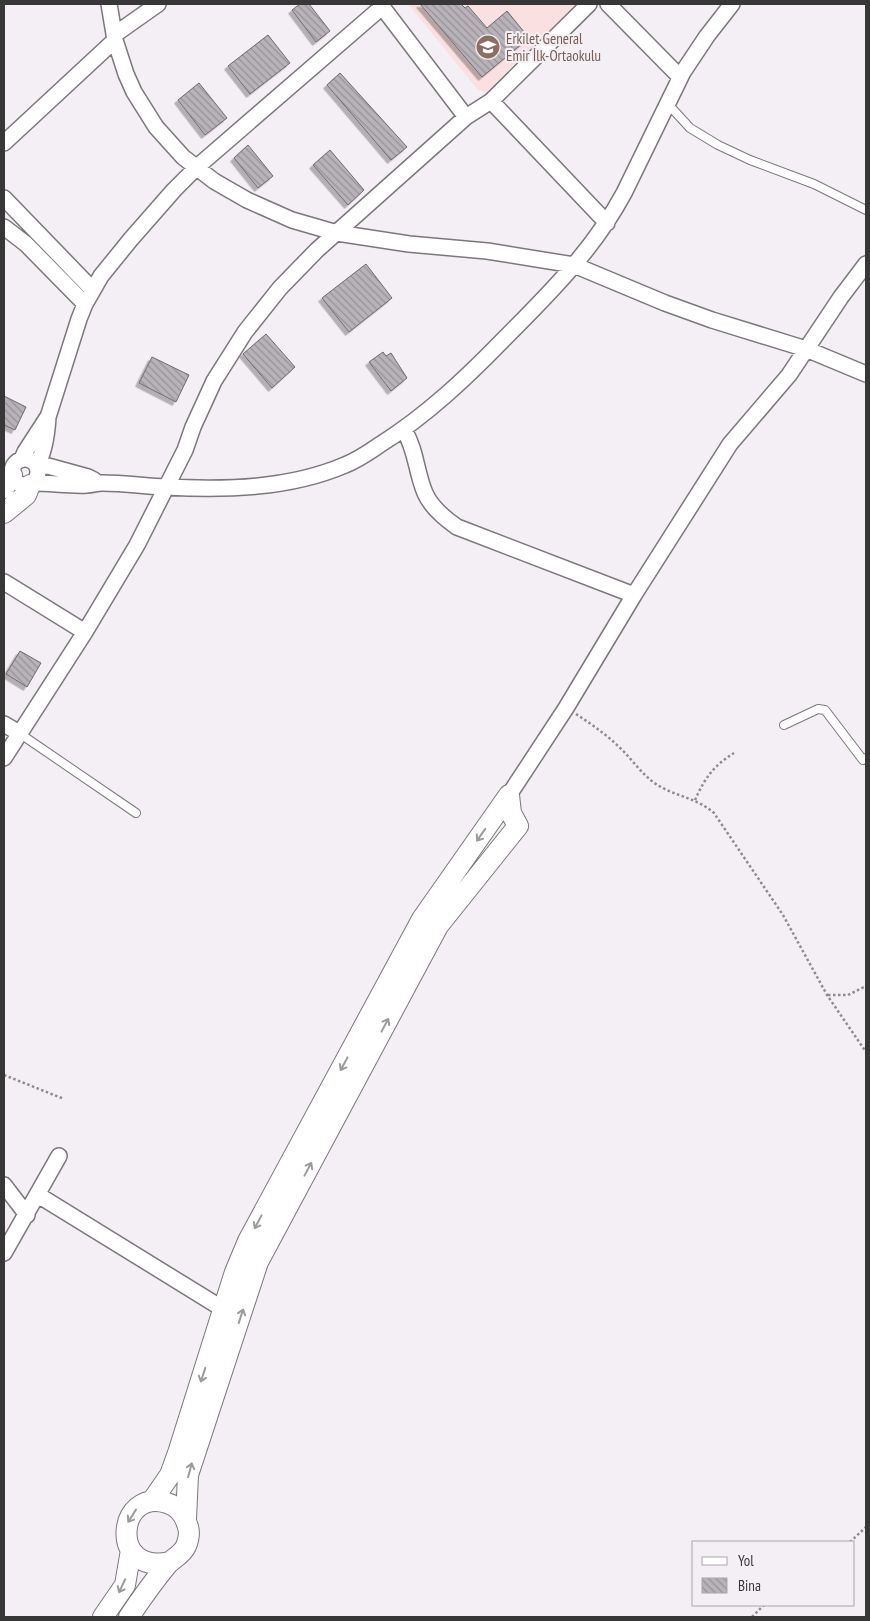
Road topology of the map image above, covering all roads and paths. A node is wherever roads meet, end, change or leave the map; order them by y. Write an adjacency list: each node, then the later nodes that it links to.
1 (109, 4): 7 (street)
2 (158, 4): 7 (street)
3 (589, 4): 9 (street)
4 (608, 4): 8 (street)
5 (732, 4): 8 (street)
6 (381, 5): 11 (street); 13 (street)
7 (114, 37): 12 (street); 13 (street)
8 (680, 78): 10 (street)
9 (491, 101): 11 (street); 16 (street)
10 (667, 103): 15 (lane); 16 (street)
11 (466, 117): 18 (street)
12 (4, 143)
13 (197, 167): 18 (street); 21 (street)
14 (4, 198): 21 (street)
15 (866, 210)
16 (607, 223): 20 (street)
17 (4, 227): 22 (street)
18 (336, 233): 20 (street); 30 (street)
19 (866, 264): 23 (street)
20 (574, 265): 23 (street); 26 (street)
21 (92, 290): 22 (street)
22 (85, 304): 25 (street)
23 (806, 349): 24 (street); 33 (street)
24 (866, 374)
25 (48, 417): 28 (street); 29 (street)
26 (404, 430): 30 (street); 33 (street)
27 (4, 455): 28 (street)
28 (12, 471): 29 (street); 29 (street)
29 (34, 475): 30 (street); 31 (street)
30 (166, 487): 34 (street)
31 (4, 513)
32 (4, 582): 34 (street)
33 (634, 595): 35 (street)
34 (85, 632): 38 (street)
35 (566, 708): 42 (street); 43 (path)
36 (4, 724): 38 (street)
37 (784, 725): 41 (lane)
38 (19, 733): 40 (street); 44 (lane)
39 (734, 753): 43 (path)
40 (4, 758)
41 (866, 758)
42 (509, 795): 55 (street, one-way to 55); 57 (street, one-way to 42)
43 (695, 800): 46 (path)
44 (136, 813)
45 (866, 986): 46 (path)
46 (827, 995): 47 (path)
47 (866, 1052)
48 (4, 1074): 49 (path)
49 (64, 1099)
50 (59, 1156): 52 (street)
51 (4, 1186): 53 (street)
52 (38, 1195): 53 (street); 55 (street)
53 (27, 1215): 54 (street)
54 (4, 1253)
55 (224, 1309): 56 (street, one-way to 56)
56 (152, 1501): 57 (street); 60 (street, one-way to 60)
57 (186, 1519): 61 (street)
58 (866, 1527): 59 (path)
59 (851, 1541)
60 (131, 1550): 61 (street); 63 (street, one-way to 63)
61 (170, 1562): 64 (street)
62 (763, 1606): 65 (path)
63 (103, 1617)
64 (129, 1617)
65 (752, 1617)

